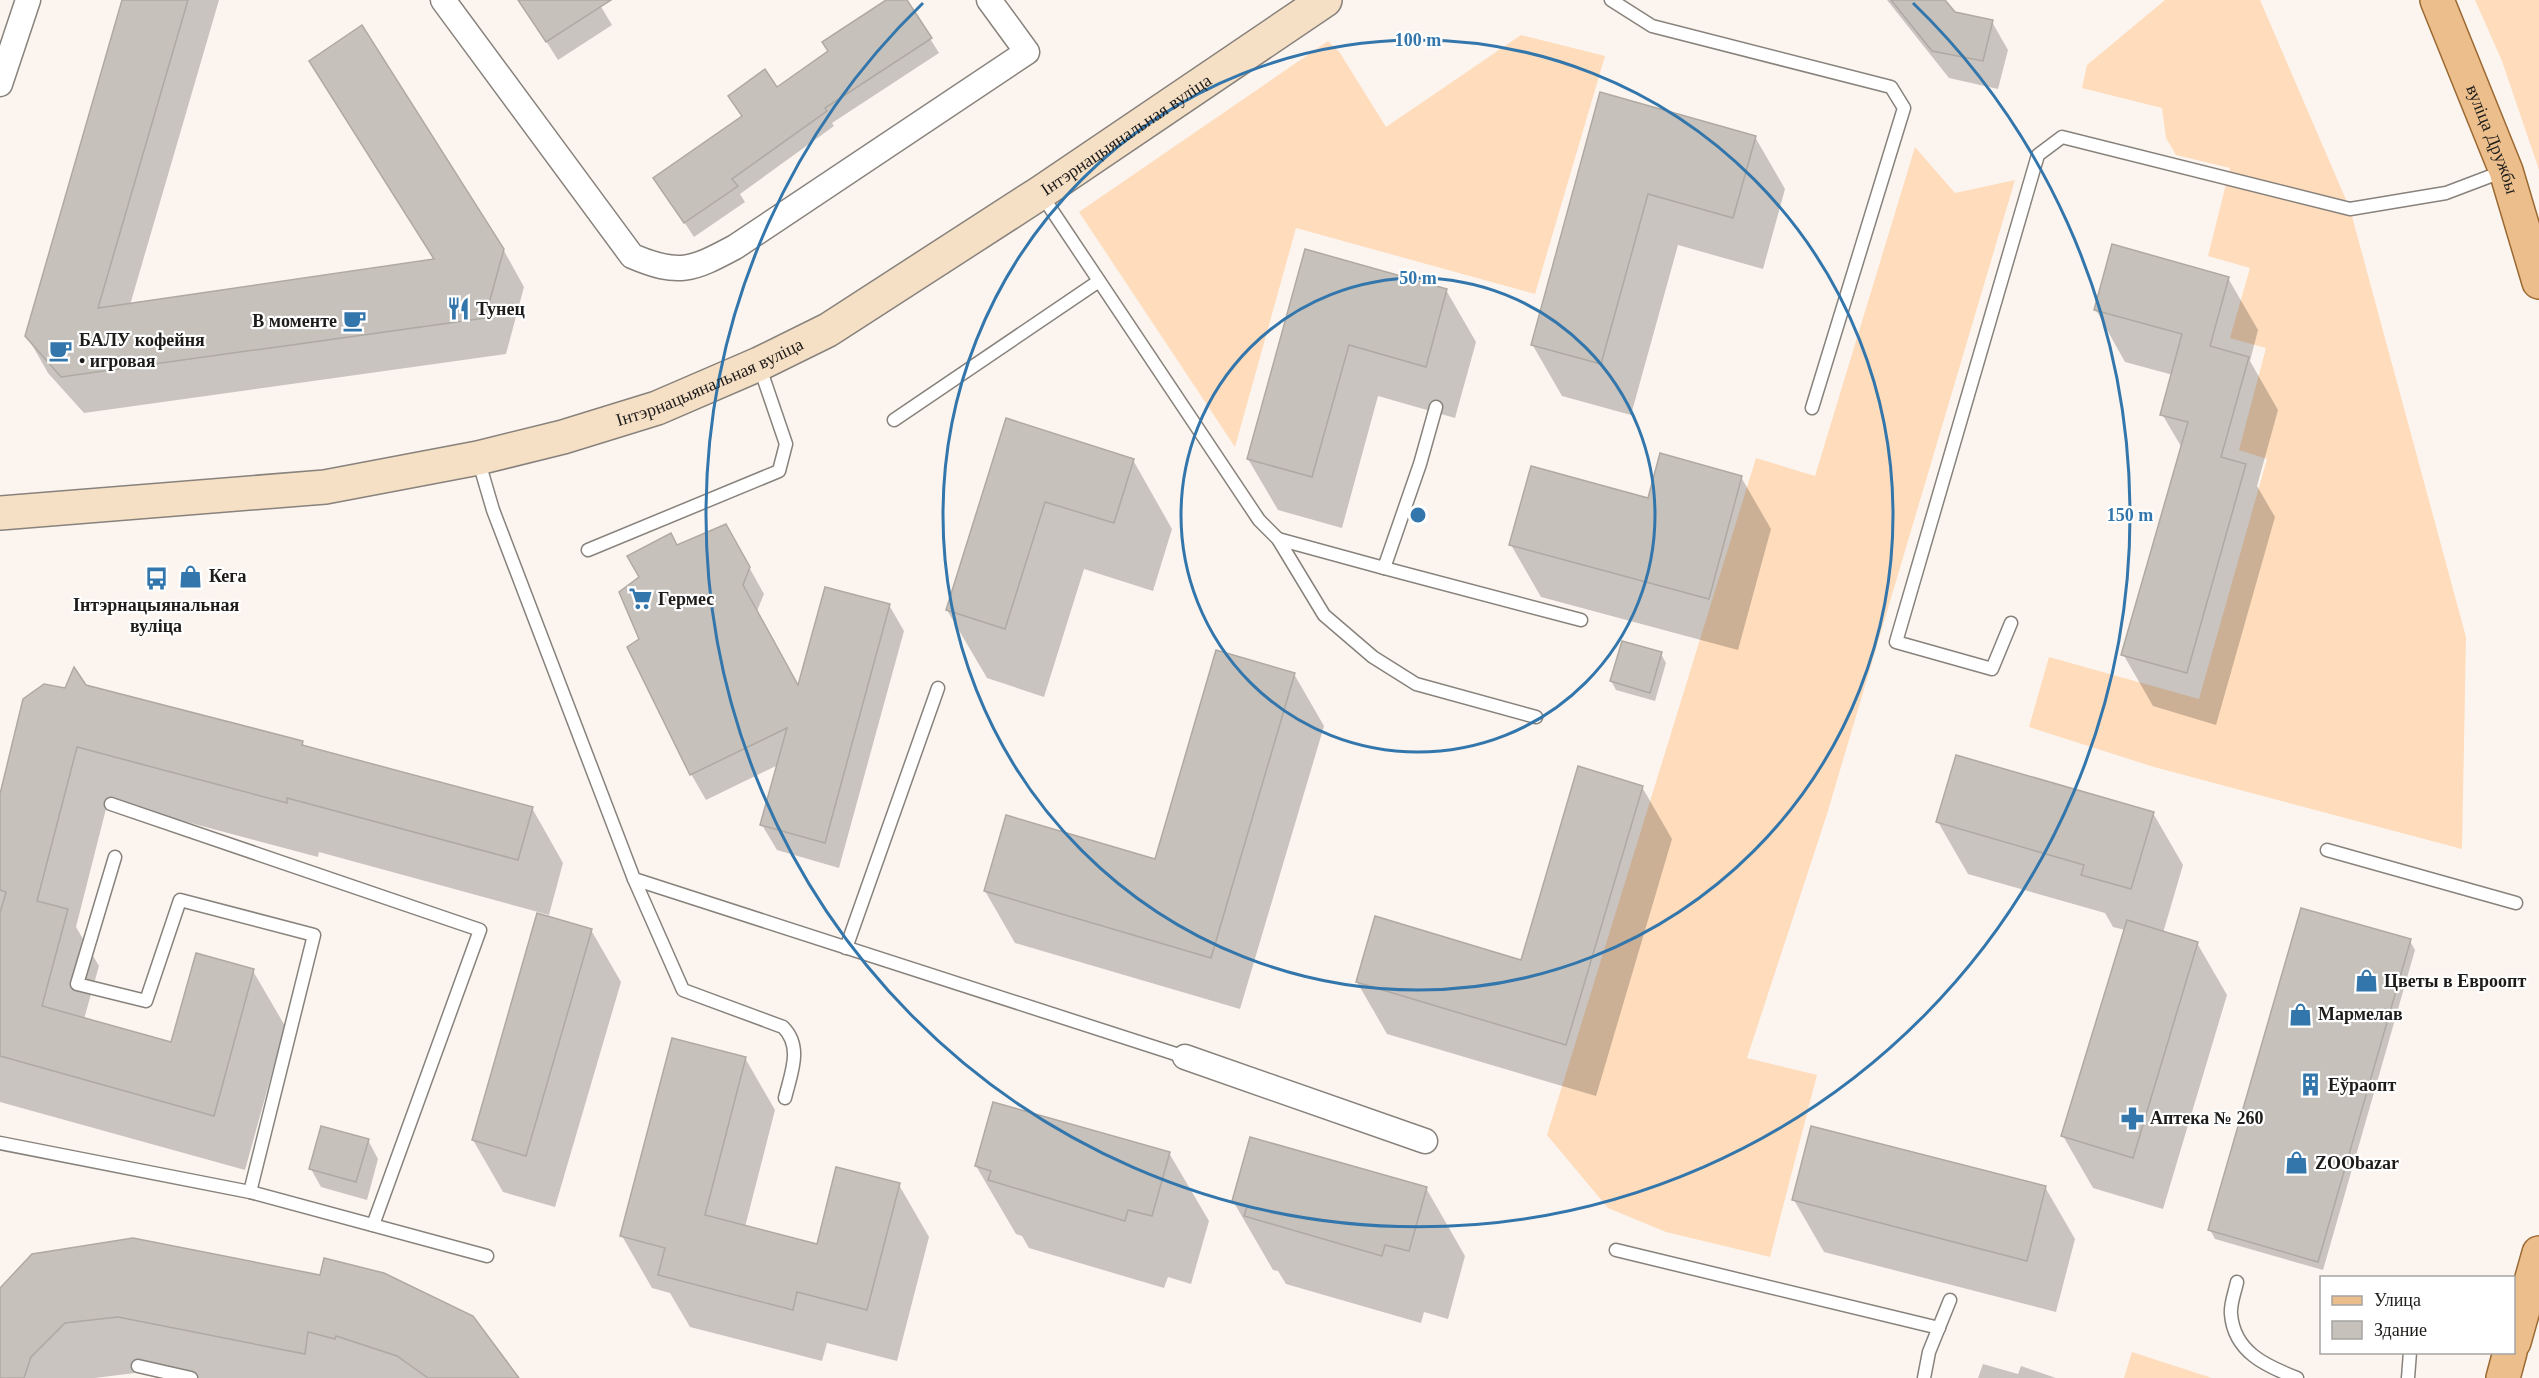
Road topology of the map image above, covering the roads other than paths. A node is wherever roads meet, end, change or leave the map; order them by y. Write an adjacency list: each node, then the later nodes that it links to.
1 (28, 0): 7 (street)
2 (443, 0): 3 (street)
3 (989, 0)
4 (1325, 0): 9 (main road, Інтэрнацыянальная вуліца)
5 (1611, 0): 14 (lane)
6 (2437, 0): 8 (main road, вуліца Дружбы)
7 (0, 84)
8 (2506, 171): 11 (main road, вуліца Дружбы); 22 (lane)
9 (1040, 193): 10 (lane); 12 (main road, Інтэрнацыянальная вуліца)
10 (1099, 281): 15 (lane); 18 (lane)
11 (2539, 282)
12 (759, 364): 16 (main road, Інтэрнацыянальная вуліца); 19 (lane)
13 (1436, 407): 20 (lane)
14 (1812, 408)
15 (894, 420)
16 (477, 458): 17 (main road, Інтэрнацыянальная вуліца); 28 (lane)
17 (0, 513)
18 (1278, 540): 20 (lane); 24 (lane)
19 (588, 550)
20 (1384, 568): 21 (lane)
21 (1581, 620)
22 (2011, 623)
23 (938, 688): 30 (lane)
24 (1536, 717)
25 (111, 804): 36 (lane)
26 (2327, 850): 29 (lane)
27 (115, 856): 35 (lane)
28 (634, 879): 30 (lane); 32 (lane)
29 (2516, 903)
30 (846, 948): 31 (lane)
31 (1185, 1057): 33 (street)
32 (785, 1098)
33 (1425, 1141)
34 (0, 1143): 35 (lane)
35 (250, 1192): 36 (lane)
36 (373, 1225): 39 (lane)
37 (1616, 1250): 42 (lane)
38 (2539, 1253): 43 (main road)
39 (487, 1256)
40 (2237, 1282): 49 (lane)
41 (1950, 1300): 42 (lane)
42 (1939, 1328): 48 (lane)
43 (2515, 1338)
44 (2410, 1354): 50 (lane)
45 (2510, 1354): 51 (main road)
46 (138, 1366): 47 (lane)
47 (191, 1378)
48 (1924, 1378)
49 (2297, 1378)
50 (2408, 1378)
51 (2503, 1378)

